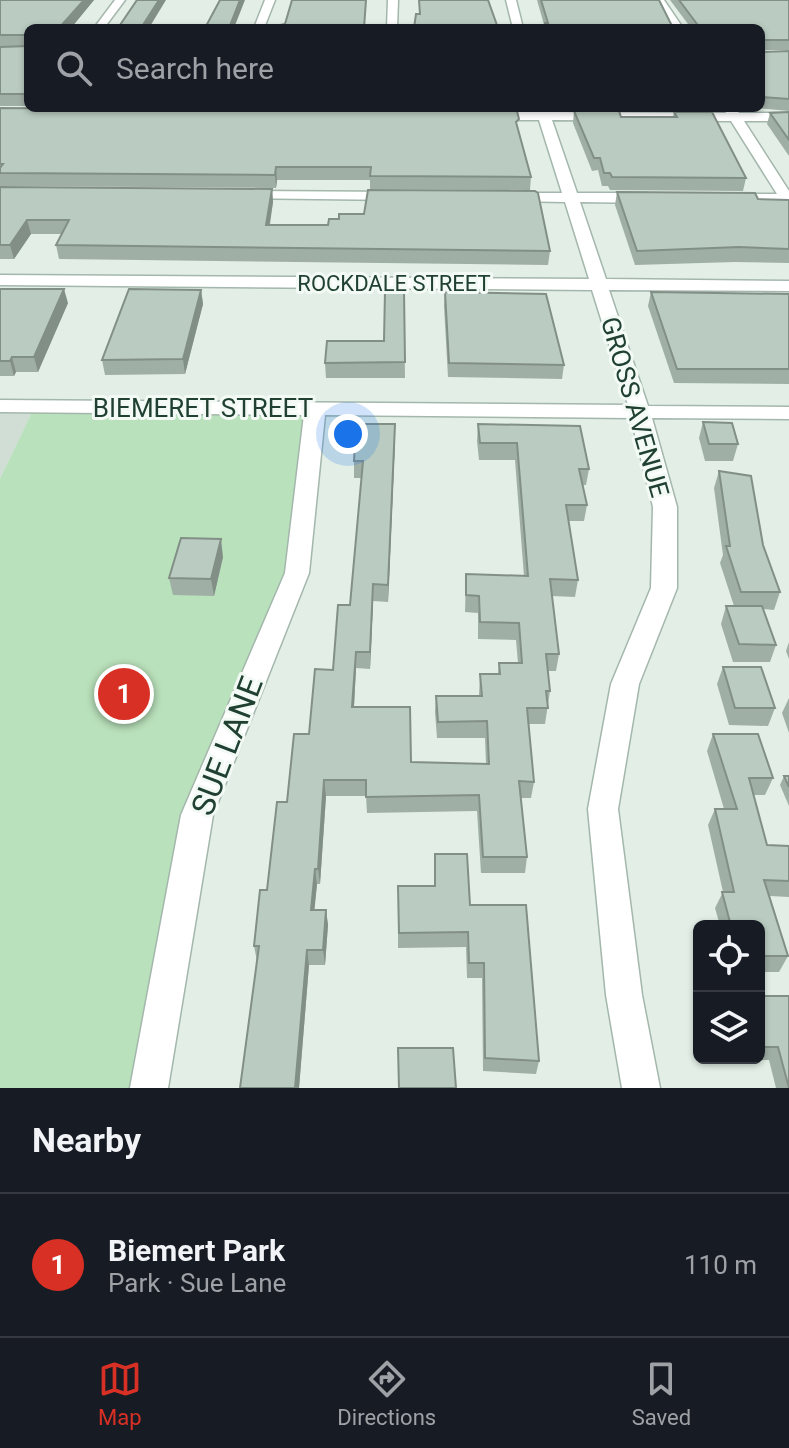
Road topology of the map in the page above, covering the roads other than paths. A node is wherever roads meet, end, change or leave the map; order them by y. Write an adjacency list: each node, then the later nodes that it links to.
1 (120, 0): 6 (street)
2 (270, 0): 7 (street)
3 (393, 0): 8 (street)
4 (511, 0): 9 (street)
5 (659, 0): 10 (street)
6 (102, 24)
7 (261, 24)
8 (392, 24)
9 (517, 24)
10 (675, 24)
11 (543, 112): 12 (street); 13 (street); 18 (street, GROSS AVENUE)
12 (732, 112): 14 (street); 21 (street)
13 (467, 116)
14 (789, 117)
15 (222, 195): 16 (street)
16 (412, 196)
17 (492, 197): 18 (street)
18 (571, 198): 19 (street); 23 (street, GROSS AVENUE)
19 (663, 198)
20 (710, 199): 21 (street)
21 (788, 199)
22 (0, 280): 23 (street, ROCKDALE STREET)
23 (599, 284): 24 (street, ROCKDALE STREET); 27 (street, GROSS AVENUE)
24 (789, 286)
25 (0, 406): 26 (street, BIEMERET STREET)
26 (315, 409): 27 (street, BIEMERET STREET); 29 (street, SUE LANE)
27 (640, 412): 28 (street, BIEMERET STREET); 30 (street, GROSS AVENUE)
28 (789, 413)
29 (149, 1088)
30 (641, 1088)

